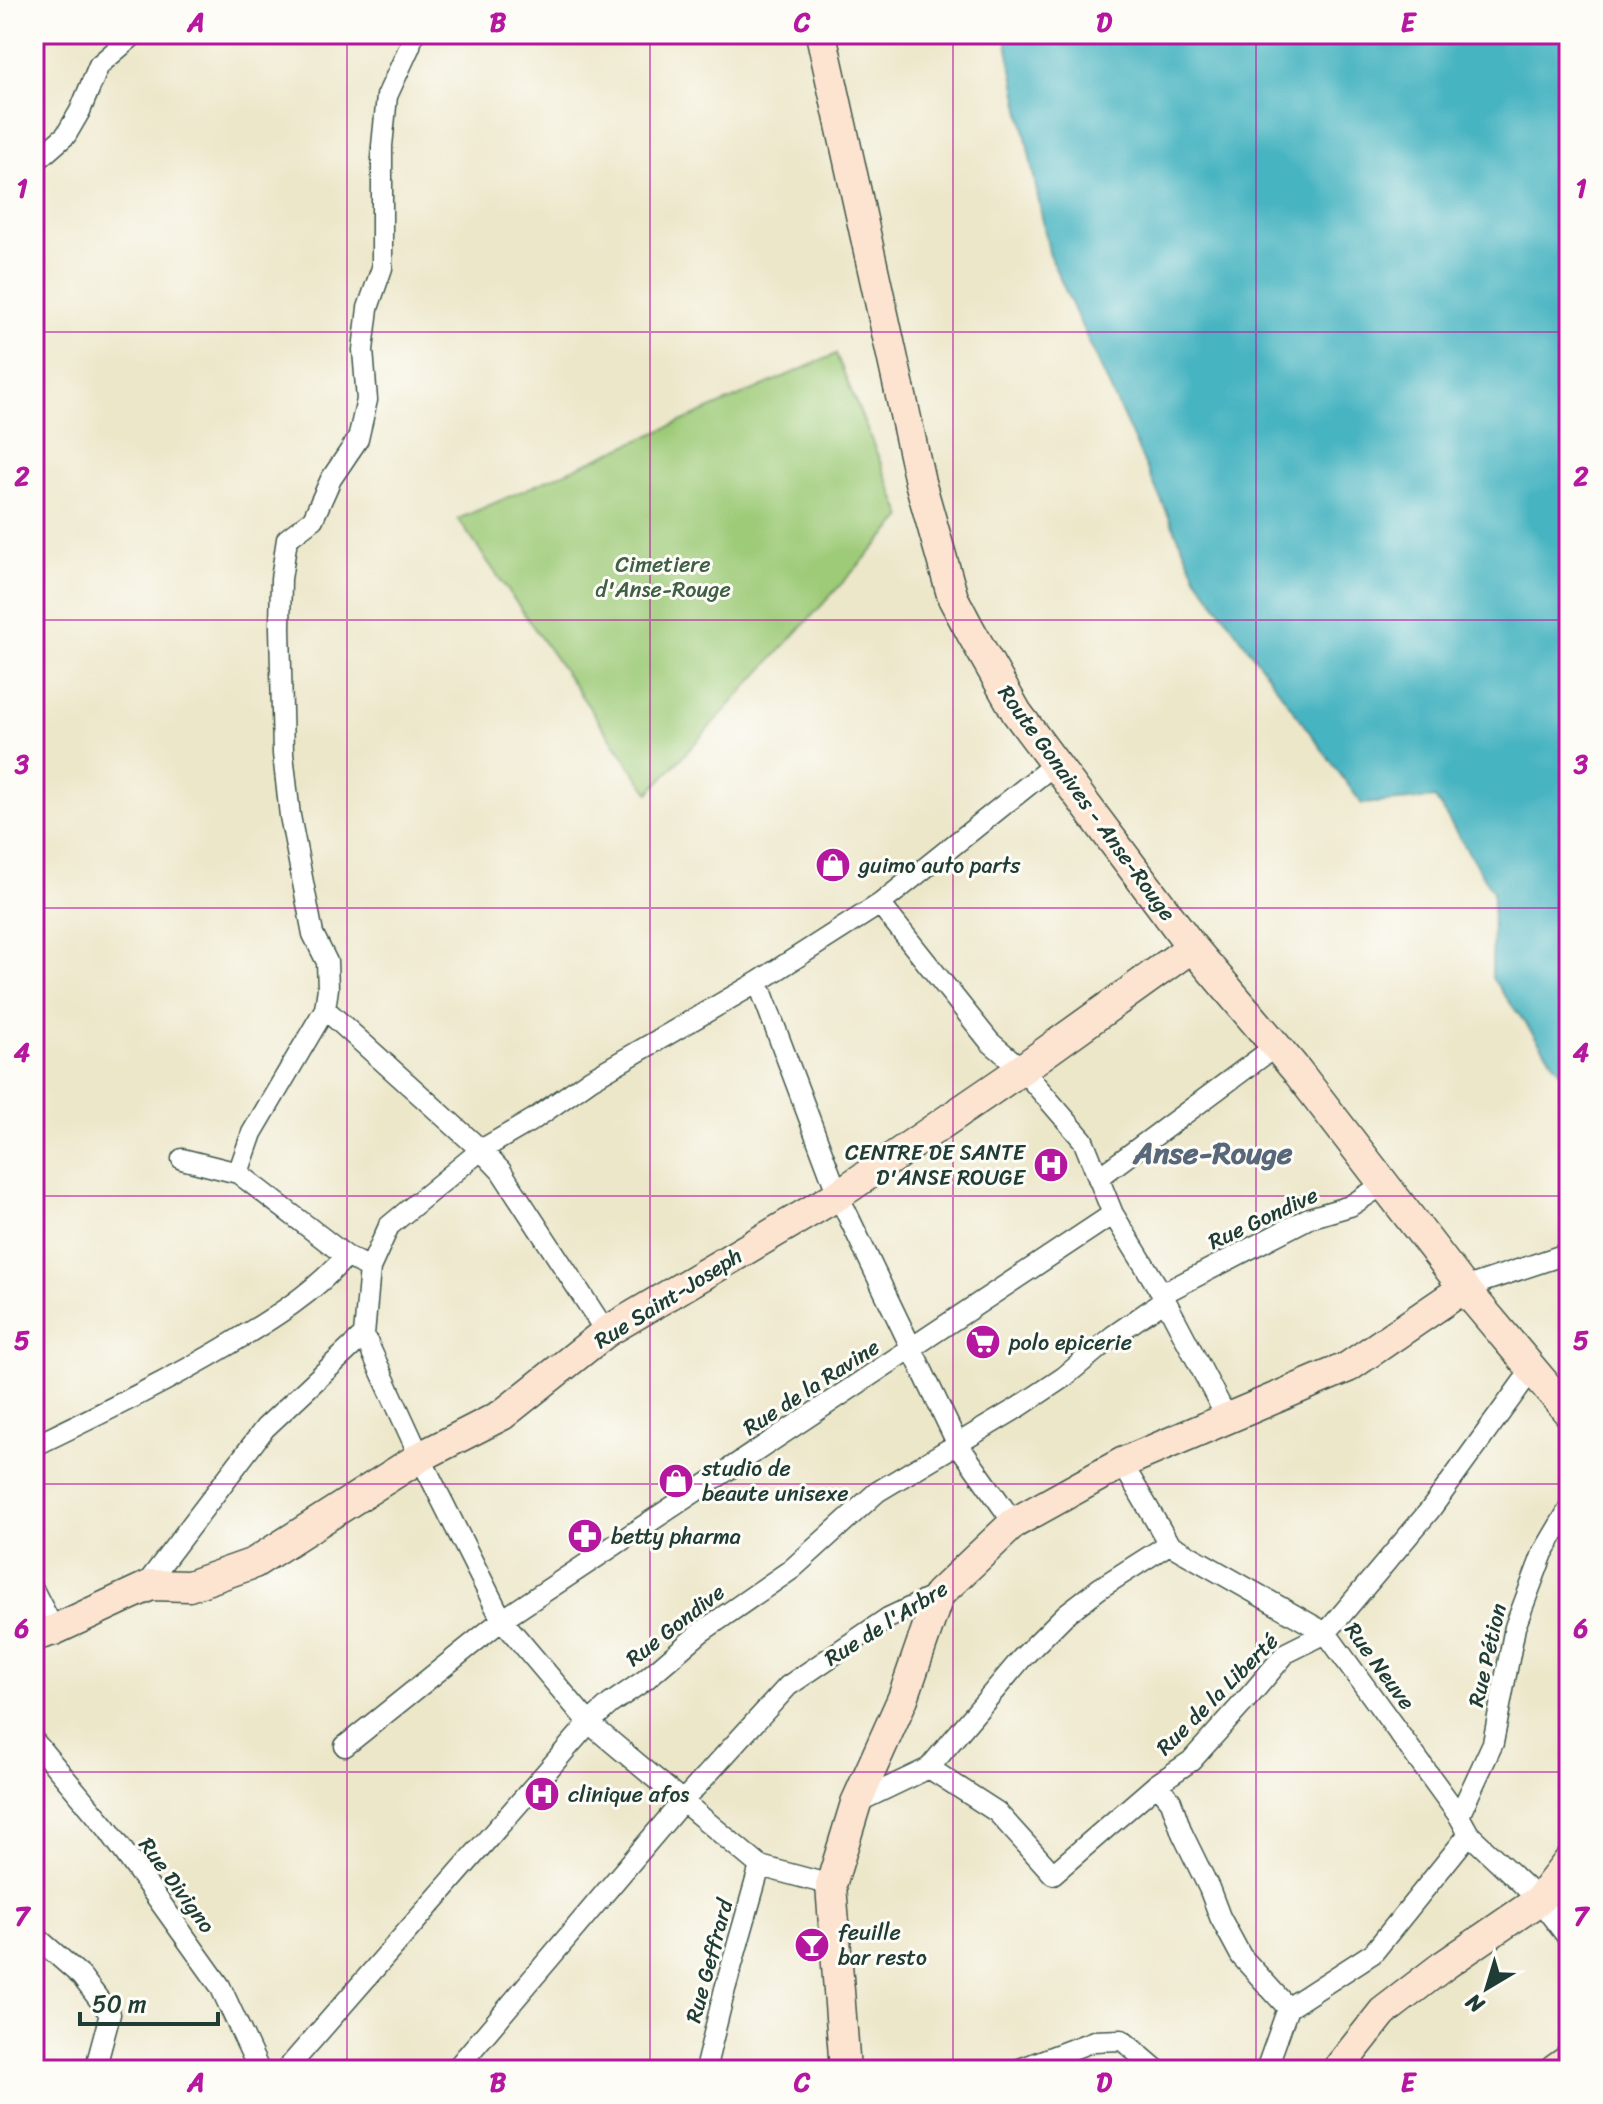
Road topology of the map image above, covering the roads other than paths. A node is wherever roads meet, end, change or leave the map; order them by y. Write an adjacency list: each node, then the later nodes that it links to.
1 (135, 34): 4 (street)
2 (413, 34): 9 (street)
3 (821, 34): 5 (street, Route Gonaives - Anse-Rouge)
4 (34, 163)
5 (1056, 763): 6 (street); 7 (street, Route Gonaives - Anse-Rouge)
6 (880, 904): 8 (street); 11 (street)
7 (1192, 947): 10 (street, Route Gonaives - Anse-Rouge); 11 (street, Rue Saint-Joseph)
8 (758, 982): 12 (street); 17 (street)
9 (325, 1009): 12 (street); 14 (street)
10 (1276, 1046): 15 (street); 16 (street, Route Gonaives - Anse-Rouge)
11 (1022, 1069): 15 (street); 17 (street, Rue Saint-Joseph)
12 (481, 1150): 21 (street); 24 (street)
13 (182, 1159): 14 (street)
14 (238, 1173): 20 (street)
15 (1098, 1178): 18 (street)
16 (1384, 1184): 22 (street, Route Gonaives - Anse-Rouge); 23 (street, Rue Gondive)
17 (838, 1195): 24 (street, Rue Saint-Joseph); 26 (street)
18 (1113, 1214): 23 (street); 26 (street, Rue de la Ravine)
19 (1569, 1253): 22 (street)
20 (346, 1256): 21 (street); 31 (street)
21 (370, 1268): 25 (street)
22 (1464, 1288): 27 (street, Route Gonaives - Anse-Rouge); 29 (street, Rue de l'Arbre)
23 (1163, 1297): 29 (street); 30 (street, Rue Gondive)
24 (606, 1332): 32 (street, Rue Saint-Joseph)
25 (364, 1335): 32 (street); 37 (street)
26 (913, 1349): 30 (street); 40 (street, Rue de la Ravine)
27 (1532, 1369): 28 (street, Route Gonaives - Anse-Rouge); 42 (street, Rue de la Liberté)
28 (1569, 1413)
29 (1227, 1418): 33 (street, Rue de l'Arbre)
30 (957, 1443): 35 (street); 43 (street, Rue Gondive)
31 (34, 1446)
32 (420, 1457): 37 (street, Rue Saint-Joseph); 40 (street)
33 (1122, 1463): 35 (street, Rue de l'Arbre); 36 (street)
34 (1569, 1509): 50 (street, Rue Pétion)
35 (1014, 1523): 39 (street, Rue de l'Arbre)
36 (1169, 1544): 42 (street, Rue Neuve); 46 (street)
37 (142, 1590): 41 (street, Rue Saint-Joseph)
38 (34, 1591): 41 (street)
39 (939, 1594): 48 (street, Rue de l'Arbre); 49 (street)
40 (502, 1620): 43 (street); 45 (street, Rue de la Ravine)
41 (44, 1633)
42 (1326, 1633): 47 (street, Rue de la Liberté); 50 (street, Rue Neuve)
43 (589, 1723): 48 (street); 63 (street, Rue Gondive)
44 (34, 1741): 62 (street, Rue Divigno)
45 (345, 1746)
46 (929, 1768): 47 (street, Rue de la Liberté); 49 (street)
47 (1157, 1784): 58 (street)
48 (682, 1802): 53 (street); 64 (street, Rue de l'Arbre)
49 (856, 1803): 54 (street)
50 (1459, 1816): 51 (street, Rue Neuve)
51 (1469, 1834): 55 (street, Rue Neuve); 58 (street)
52 (1569, 1861): 55 (street)
53 (760, 1866): 54 (street); 65 (street, Rue Geffrard)
54 (831, 1885): 66 (street)
55 (1539, 1900): 57 (street, Rue Neuve); 69 (street)
56 (34, 1935): 61 (street)
57 (1569, 1939)
58 (1288, 2008): 68 (street)
59 (1569, 2060): 70 (street)
60 (1030, 2068): 67 (street)
61 (95, 2070)
62 (259, 2070)
63 (286, 2070)
64 (455, 2070)
65 (705, 2070)
66 (845, 2070)
67 (1157, 2070)
68 (1266, 2070)
69 (1337, 2070)
70 (1555, 2070)

